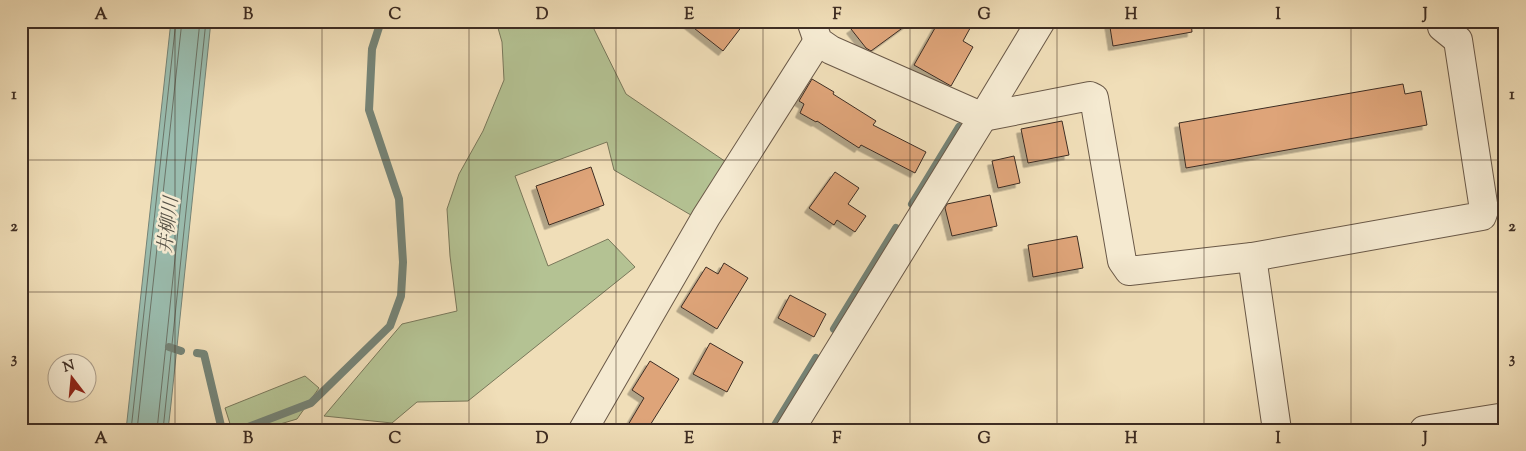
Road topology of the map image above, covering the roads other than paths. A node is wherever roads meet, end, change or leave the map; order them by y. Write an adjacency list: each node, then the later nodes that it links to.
1 (1041, 21): 4 (street)
2 (1442, 21): 5 (street)
3 (815, 31): 4 (street); 7 (street)
4 (983, 117): 5 (street); 8 (street)
5 (1252, 257): 9 (street)
6 (1505, 417): 10 (street)
7 (583, 430)
8 (790, 430)
9 (1277, 430)
10 (1424, 430)

